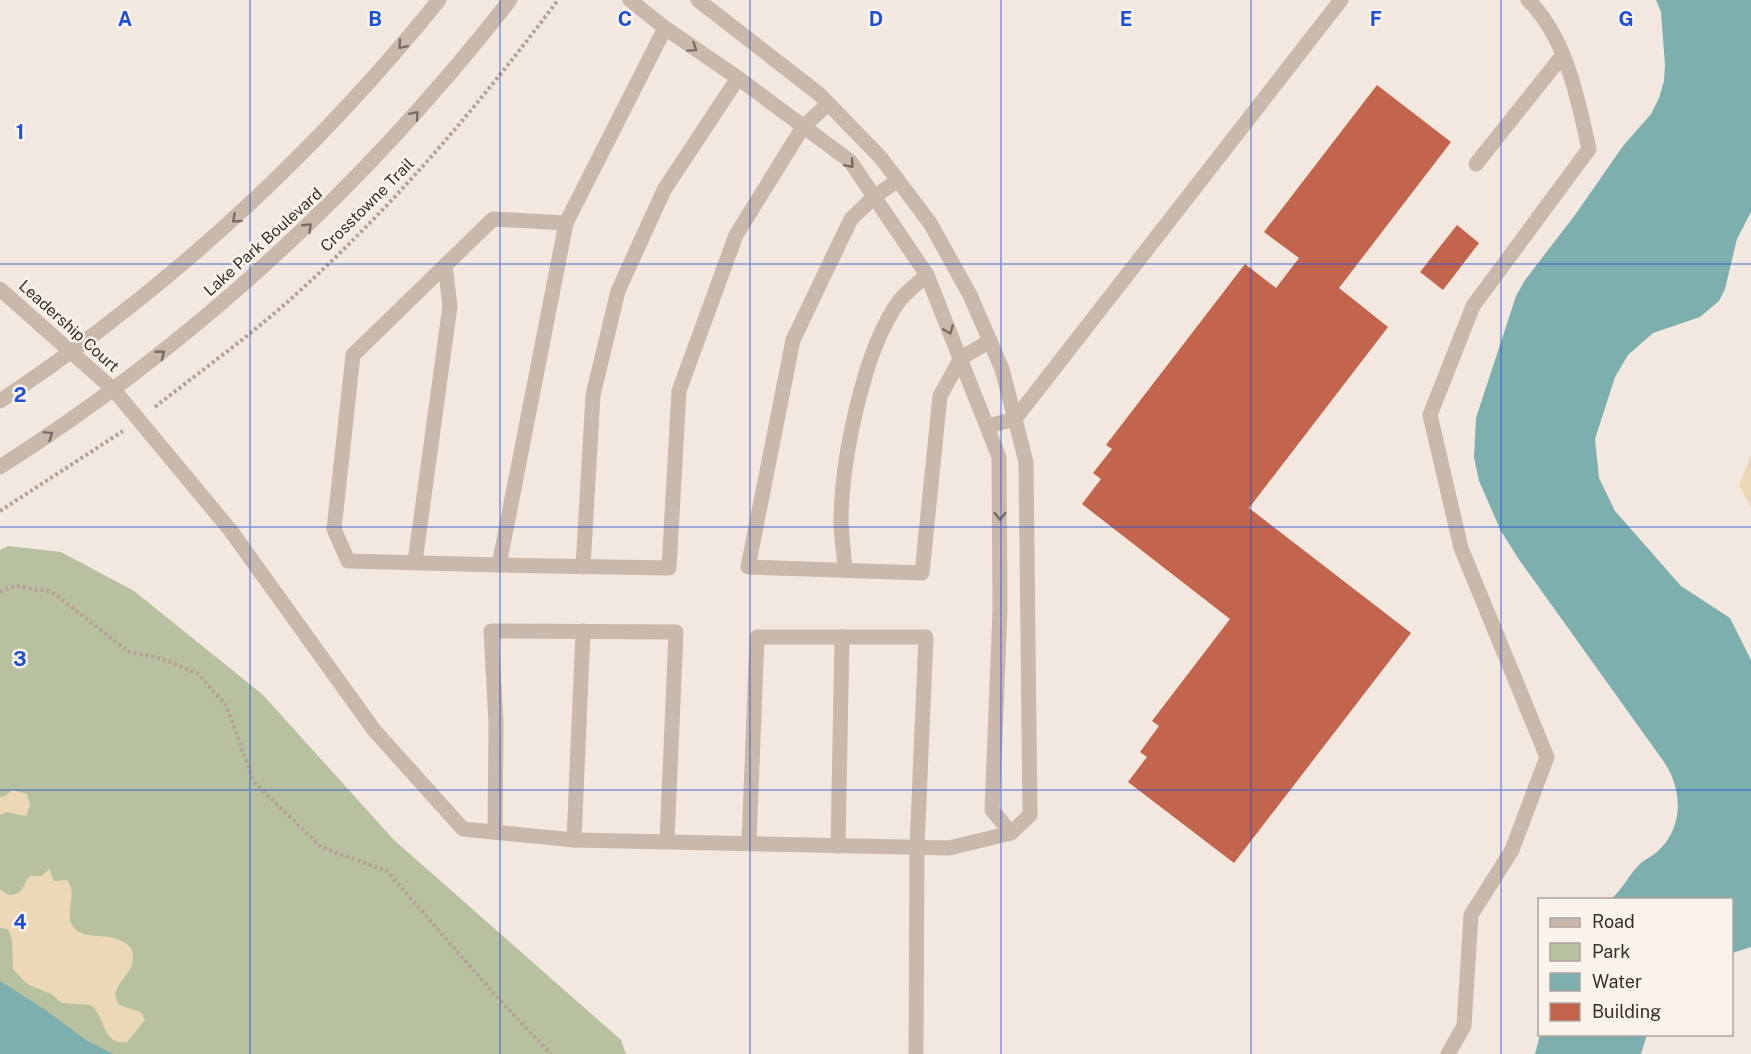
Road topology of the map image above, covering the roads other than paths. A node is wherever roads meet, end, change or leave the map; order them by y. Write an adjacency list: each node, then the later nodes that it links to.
1 (439, 0): 20 (street, one-way to 20)
2 (510, 0): 22 (street, Lake Park Boulevard, one-way to 2)
3 (630, 0): 7 (street)
4 (698, 0): 10 (street)
5 (1341, 0): 24 (street)
6 (1527, 0): 8 (street)
7 (665, 28): 9 (street, one-way to 9); 15 (street)
8 (1562, 56): 12 (street); 41 (street)
9 (738, 78): 11 (street); 29 (street)
10 (828, 104): 11 (street); 13 (street)
11 (803, 127): 14 (street, one-way to 14); 29 (street)
12 (1476, 165)
13 (898, 180): 14 (street); 19 (street)
14 (874, 197): 17 (street); 30 (street)
15 (566, 223): 16 (street); 28 (street)
16 (445, 265): 27 (street); 27 (street)
17 (927, 275): 21 (street, one-way to 21); 30 (street)
18 (0, 289): 20 (street, Leadership Court)
19 (990, 341): 21 (street); 24 (street)
20 (71, 352): 22 (street, Leadership Court); 23 (street)
21 (961, 358): 25 (street); 30 (street)
22 (114, 390): 26 (street, Lake Park Boulevard, one-way to 22); 33 (street, Leadership Court)
23 (0, 401)
24 (1015, 419): 25 (street); 34 (street)
25 (988, 426): 34 (street, one-way to 34)
26 (0, 467)
27 (415, 562): 28 (street)
28 (499, 565): 29 (street)
29 (583, 567)
30 (845, 570)
31 (584, 631): 33 (street); 35 (street); 36 (street)
32 (842, 638): 37 (street); 38 (street); 39 (street)
33 (495, 832): 35 (street, Leadership Court)
34 (1011, 833): 39 (street, Leadership Court)
35 (573, 840): 36 (street, Leadership Court)
36 (667, 841): 37 (street, Leadership Court)
37 (749, 843): 38 (street, Leadership Court)
38 (838, 846): 39 (street, Leadership Court)
39 (917, 847): 40 (street)
40 (916, 1054)
41 (1448, 1054)

